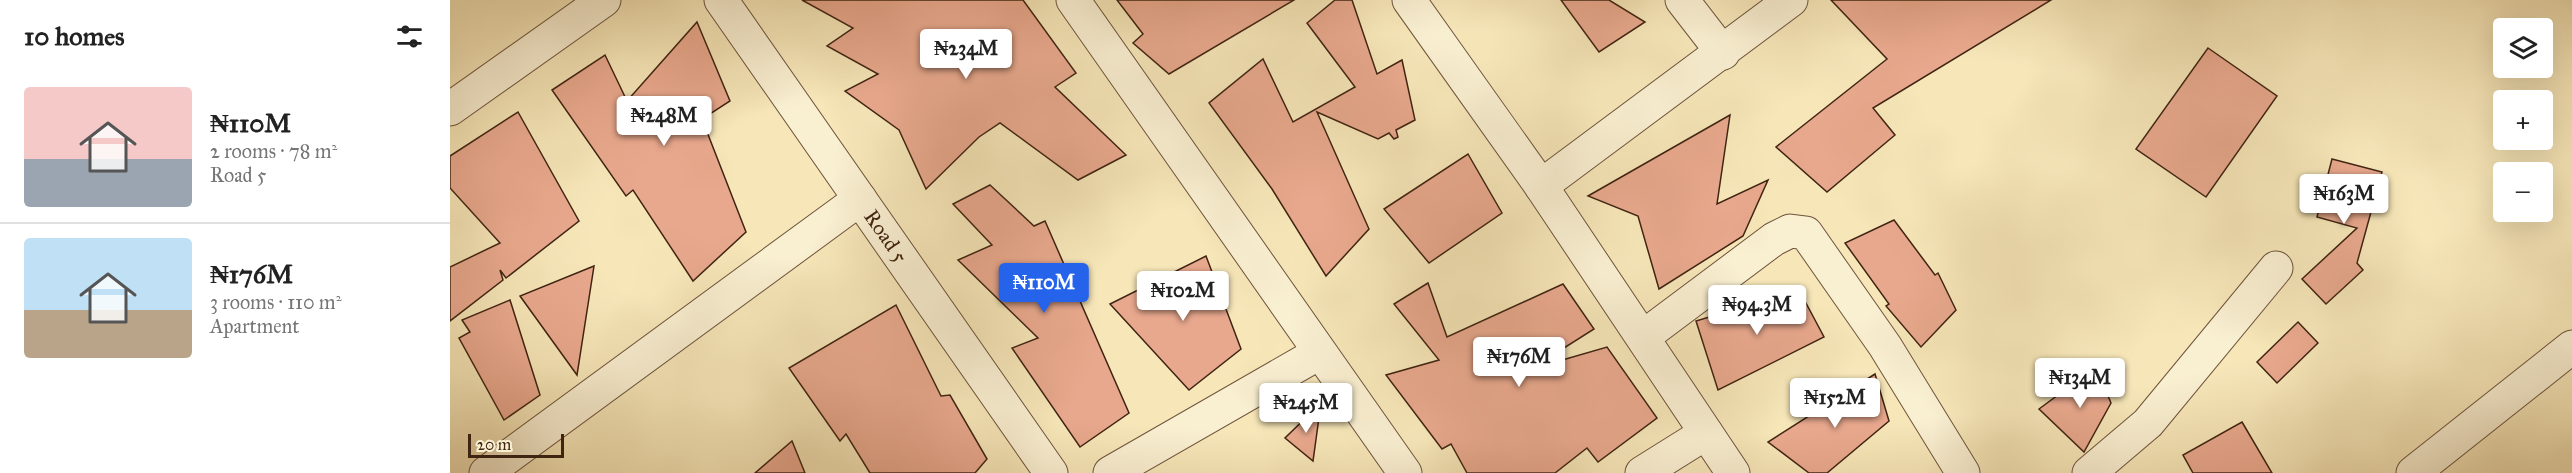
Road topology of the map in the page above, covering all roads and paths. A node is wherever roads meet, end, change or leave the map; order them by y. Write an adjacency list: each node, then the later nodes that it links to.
1 (604, 0): 8 (street)
2 (721, 0): 10 (street, Road 5)
3 (1072, 0): 14 (street)
4 (1409, 0): 9 (street)
5 (1682, 0): 7 (street)
6 (1791, 0): 7 (street)
7 (1722, 53): 9 (street)
8 (450, 109)
9 (1541, 186): 12 (street)
10 (860, 199): 16 (street); 17 (street, Road 5)
11 (2276, 268): 23 (street)
12 (1643, 337): 15 (street); 22 (street)
13 (2572, 347): 24 (street)
14 (1319, 353): 18 (street); 19 (street)
15 (1706, 433): 20 (street); 21 (street)
16 (486, 473)
17 (1051, 473)
18 (1110, 473)
19 (1405, 473)
20 (1642, 473)
21 (1733, 473)
22 (1963, 473)
23 (2089, 473)
24 (2413, 473)

